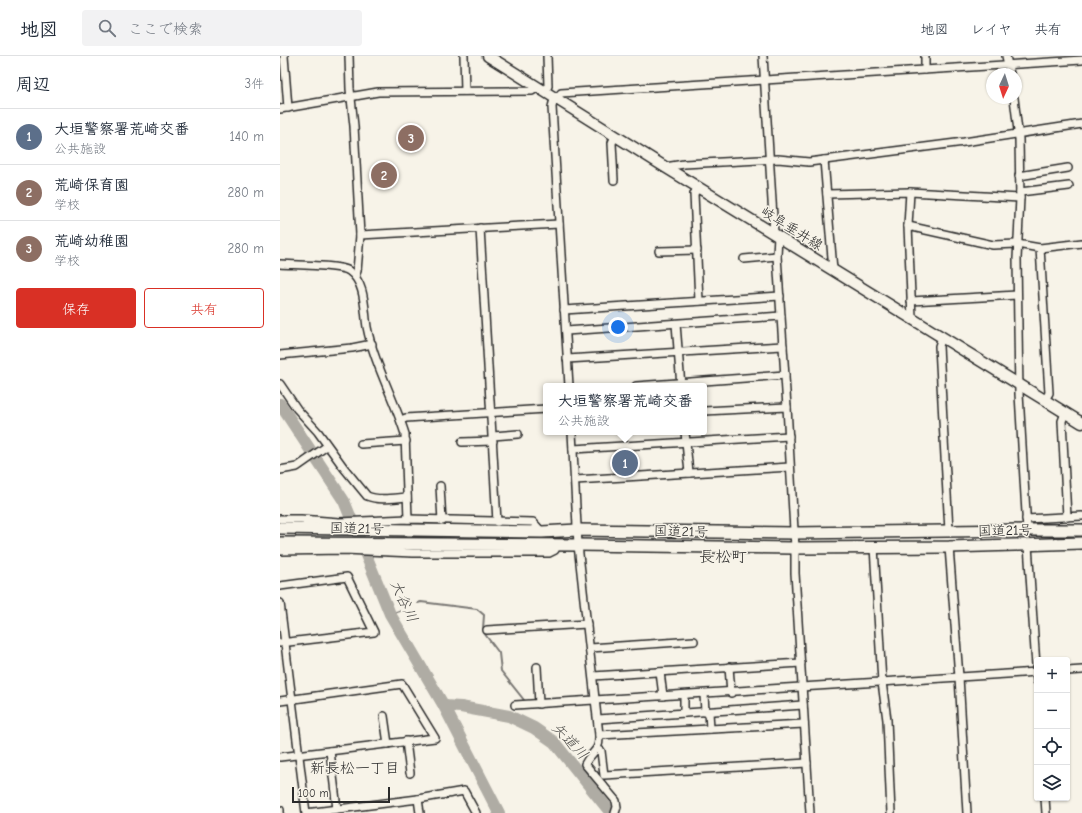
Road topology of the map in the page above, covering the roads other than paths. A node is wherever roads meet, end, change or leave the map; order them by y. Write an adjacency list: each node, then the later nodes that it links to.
1 (284, 56): 19 (street)
2 (348, 56): 16 (street)
3 (464, 56): 15 (street)
4 (488, 56): 14 (main road, 岐阜垂井線)
5 (547, 56): 14 (street)
6 (763, 56): 13 (street)
7 (925, 56): 12 (street)
8 (1006, 56): 10 (street)
9 (1082, 60): 10 (street)
10 (1008, 65): 11 (street); 12 (street)
11 (1009, 68)
12 (925, 70): 13 (street)
13 (765, 80): 17 (street); 24 (street)
14 (541, 89): 15 (street); 17 (main road, 岐阜垂井線)
15 (465, 91): 16 (street)
16 (352, 96): 19 (street); 39 (street)
17 (556, 99): 23 (main road, 岐阜垂井線); 35 (street)
18 (1015, 104): 22 (street)
19 (288, 108): 20 (street)
20 (280, 109)
21 (1082, 124): 22 (street)
22 (1017, 133): 25 (street); 28 (street)
23 (615, 136): 26 (main road, 岐阜垂井線); 29 (street)
24 (769, 160): 25 (street); 26 (street); 38 (street)
25 (824, 160): 33 (street)
26 (665, 167): 31 (main road, 岐阜垂井線)
27 (1068, 168): 28 (street)
28 (1019, 176): 34 (street)
29 (614, 180)
30 (1069, 186): 34 (street)
31 (698, 187): 38 (main road, 岐阜垂井線); 43 (street)
32 (910, 192): 33 (street); 34 (street); 36 (street)
33 (827, 194): 48 (street)
34 (1020, 195): 41 (street)
35 (559, 224): 37 (street); 54 (street)
36 (908, 226): 41 (street); 53 (street)
37 (480, 228): 39 (street); 77 (street)
38 (776, 234): 45 (street); 48 (main road, 岐阜垂井線)
39 (360, 235): 49 (street)
40 (1082, 243): 42 (street)
41 (1017, 244): 42 (street); 50 (street)
42 (1040, 248): 72 (street)
43 (697, 250): 44 (street); 52 (street)
44 (659, 251)
45 (777, 256): 46 (street); 51 (street)
46 (744, 259)
47 (280, 264): 49 (street)
48 (833, 270): 56 (main road, 岐阜垂井線)
49 (355, 276): 60 (street)
50 (1017, 295): 53 (street); 71 (street)
51 (780, 296): 52 (street); 55 (street)
52 (699, 301): 54 (street)
53 (911, 301): 56 (street)
54 (564, 310): 58 (street)
55 (781, 316): 57 (street); 61 (street)
56 (912, 318): 59 (main road, 岐阜垂井線)
57 (676, 324): 58 (street); 62 (street)
58 (566, 331): 64 (street)
59 (942, 337): 71 (main road, 岐阜垂井線); 109 (street)
60 (372, 344): 63 (street); 79 (street)
61 (783, 346): 62 (street); 65 (street)
62 (678, 353): 64 (street); 68 (street)
63 (280, 356)
64 (567, 359): 67 (street)
65 (785, 375): 69 (street); 74 (street)
66 (280, 376): 73 (street)
67 (569, 383)
68 (681, 383)
69 (693, 383)
70 (280, 384): 73 (street)
71 (1019, 384): 72 (main road, 岐阜垂井線); 104 (street)
72 (1045, 400): 78 (main road, 岐阜垂井線)
73 (293, 403): 90 (street)
74 (787, 407): 76 (street); 84 (street)
75 (543, 410): 77 (street)
76 (707, 411)
77 (491, 413): 79 (street); 85 (street)
78 (1064, 413): 80 (main road, 岐阜垂井線); 99 (street)
79 (401, 420): 86 (street)
80 (1082, 423)
81 (518, 434): 85 (street)
82 (572, 435): 91 (street)
83 (685, 435): 88 (street)
84 (789, 436): 88 (street); 92 (street)
85 (493, 438): 87 (street); 103 (street)
86 (406, 441): 89 (street); 97 (street)
87 (462, 442)
88 (686, 442): 91 (street); 94 (street)
89 (361, 444)
90 (326, 447): 93 (street); 97 (street)
91 (573, 449): 95 (street)
92 (790, 467): 94 (street); 112 (street)
93 (280, 470)
94 (689, 474): 95 (street)
95 (575, 480): 108 (street)
96 (440, 486): 102 (street)
97 (407, 497): 101 (street)
98 (1082, 516): 99 (street)
99 (1068, 517): 104 (street)
100 (280, 519): 105 (street)
101 (408, 519): 102 (street); 106 (street)
102 (442, 521): 103 (street)
103 (497, 522): 111 (street)
104 (1027, 524): 109 (highway, 国道21号); 110 (highway, 国道21号)
105 (341, 525): 106 (highway, 国道21号); 107 (highway, 国道21号)
106 (373, 525): 111 (highway, 国道21号)
107 (280, 528)
108 (577, 530): 111 (highway, 国道21号); 112 (highway, 国道21号); 115 (street)
109 (949, 530): 112 (highway, 国道21号)
110 (1082, 530)
111 (542, 532)
112 (794, 533): 120 (street)
113 (280, 543): 117 (highway, 国道21号)
114 (1082, 543): 116 (highway, 国道21号)
115 (578, 545): 117 (highway, 国道21号); 120 (highway, 国道21号); 124 (street)
116 (1028, 545): 119 (highway, 国道21号); 129 (street)
117 (345, 547): 121 (street)
118 (874, 547): 119 (highway, 国道21号); 120 (highway, 国道21号); 139 (street)
119 (950, 547): 138 (street)
120 (795, 548): 130 (street)
121 (280, 551)
122 (280, 586): 127 (street)
123 (280, 603): 127 (street)
124 (587, 624): 125 (street); 128 (street)
125 (487, 630)
126 (694, 641): 128 (street)
127 (283, 643): 145 (street)
128 (590, 648): 137 (street)
129 (1036, 657)
130 (801, 663): 132 (street); 140 (street)
131 (537, 667): 148 (street)
132 (729, 667): 135 (street); 141 (street)
133 (1082, 670): 134 (street)
134 (1070, 671)
135 (660, 672): 137 (street); 143 (street)
136 (1034, 672): 138 (street)
137 (593, 676): 147 (street)
138 (959, 677): 139 (street); 175 (street)
139 (882, 682): 140 (street); 174 (street)
140 (802, 687): 141 (street); 150 (street)
141 (731, 692): 142 (street)
142 (704, 694): 144 (street); 151 (street)
143 (663, 696): 144 (street); 147 (street)
144 (684, 696): 152 (street)
145 (291, 699): 146 (street); 158 (street); 162 (street)
146 (280, 701)
147 (595, 701): 148 (street); 154 (street)
148 (539, 704): 149 (street)
149 (515, 705)
150 (803, 705): 151 (street); 155 (street)
151 (707, 712): 152 (street); 156 (street)
152 (684, 713): 154 (street)
153 (384, 716): 159 (street)
154 (598, 719): 157 (street)
155 (804, 724): 156 (street); 164 (street)
156 (710, 729): 157 (street)
157 (600, 735): 160 (street)
158 (406, 741): 159 (street); 165 (street)
159 (388, 744): 161 (street)
160 (598, 748): 164 (street); 169 (street)
161 (330, 751): 162 (street); 168 (street)
162 (299, 755): 163 (street); 170 (street)
163 (280, 757)
164 (807, 763): 173 (street)
165 (410, 773)
166 (418, 798): 168 (street); 171 (street); 172 (street)
167 (1045, 801): 176 (street)
168 (338, 809): 170 (street)
169 (616, 810)
170 (306, 813)
171 (420, 813)
172 (476, 813)
173 (810, 813)
174 (890, 813)
175 (967, 813)
176 (1046, 813)

